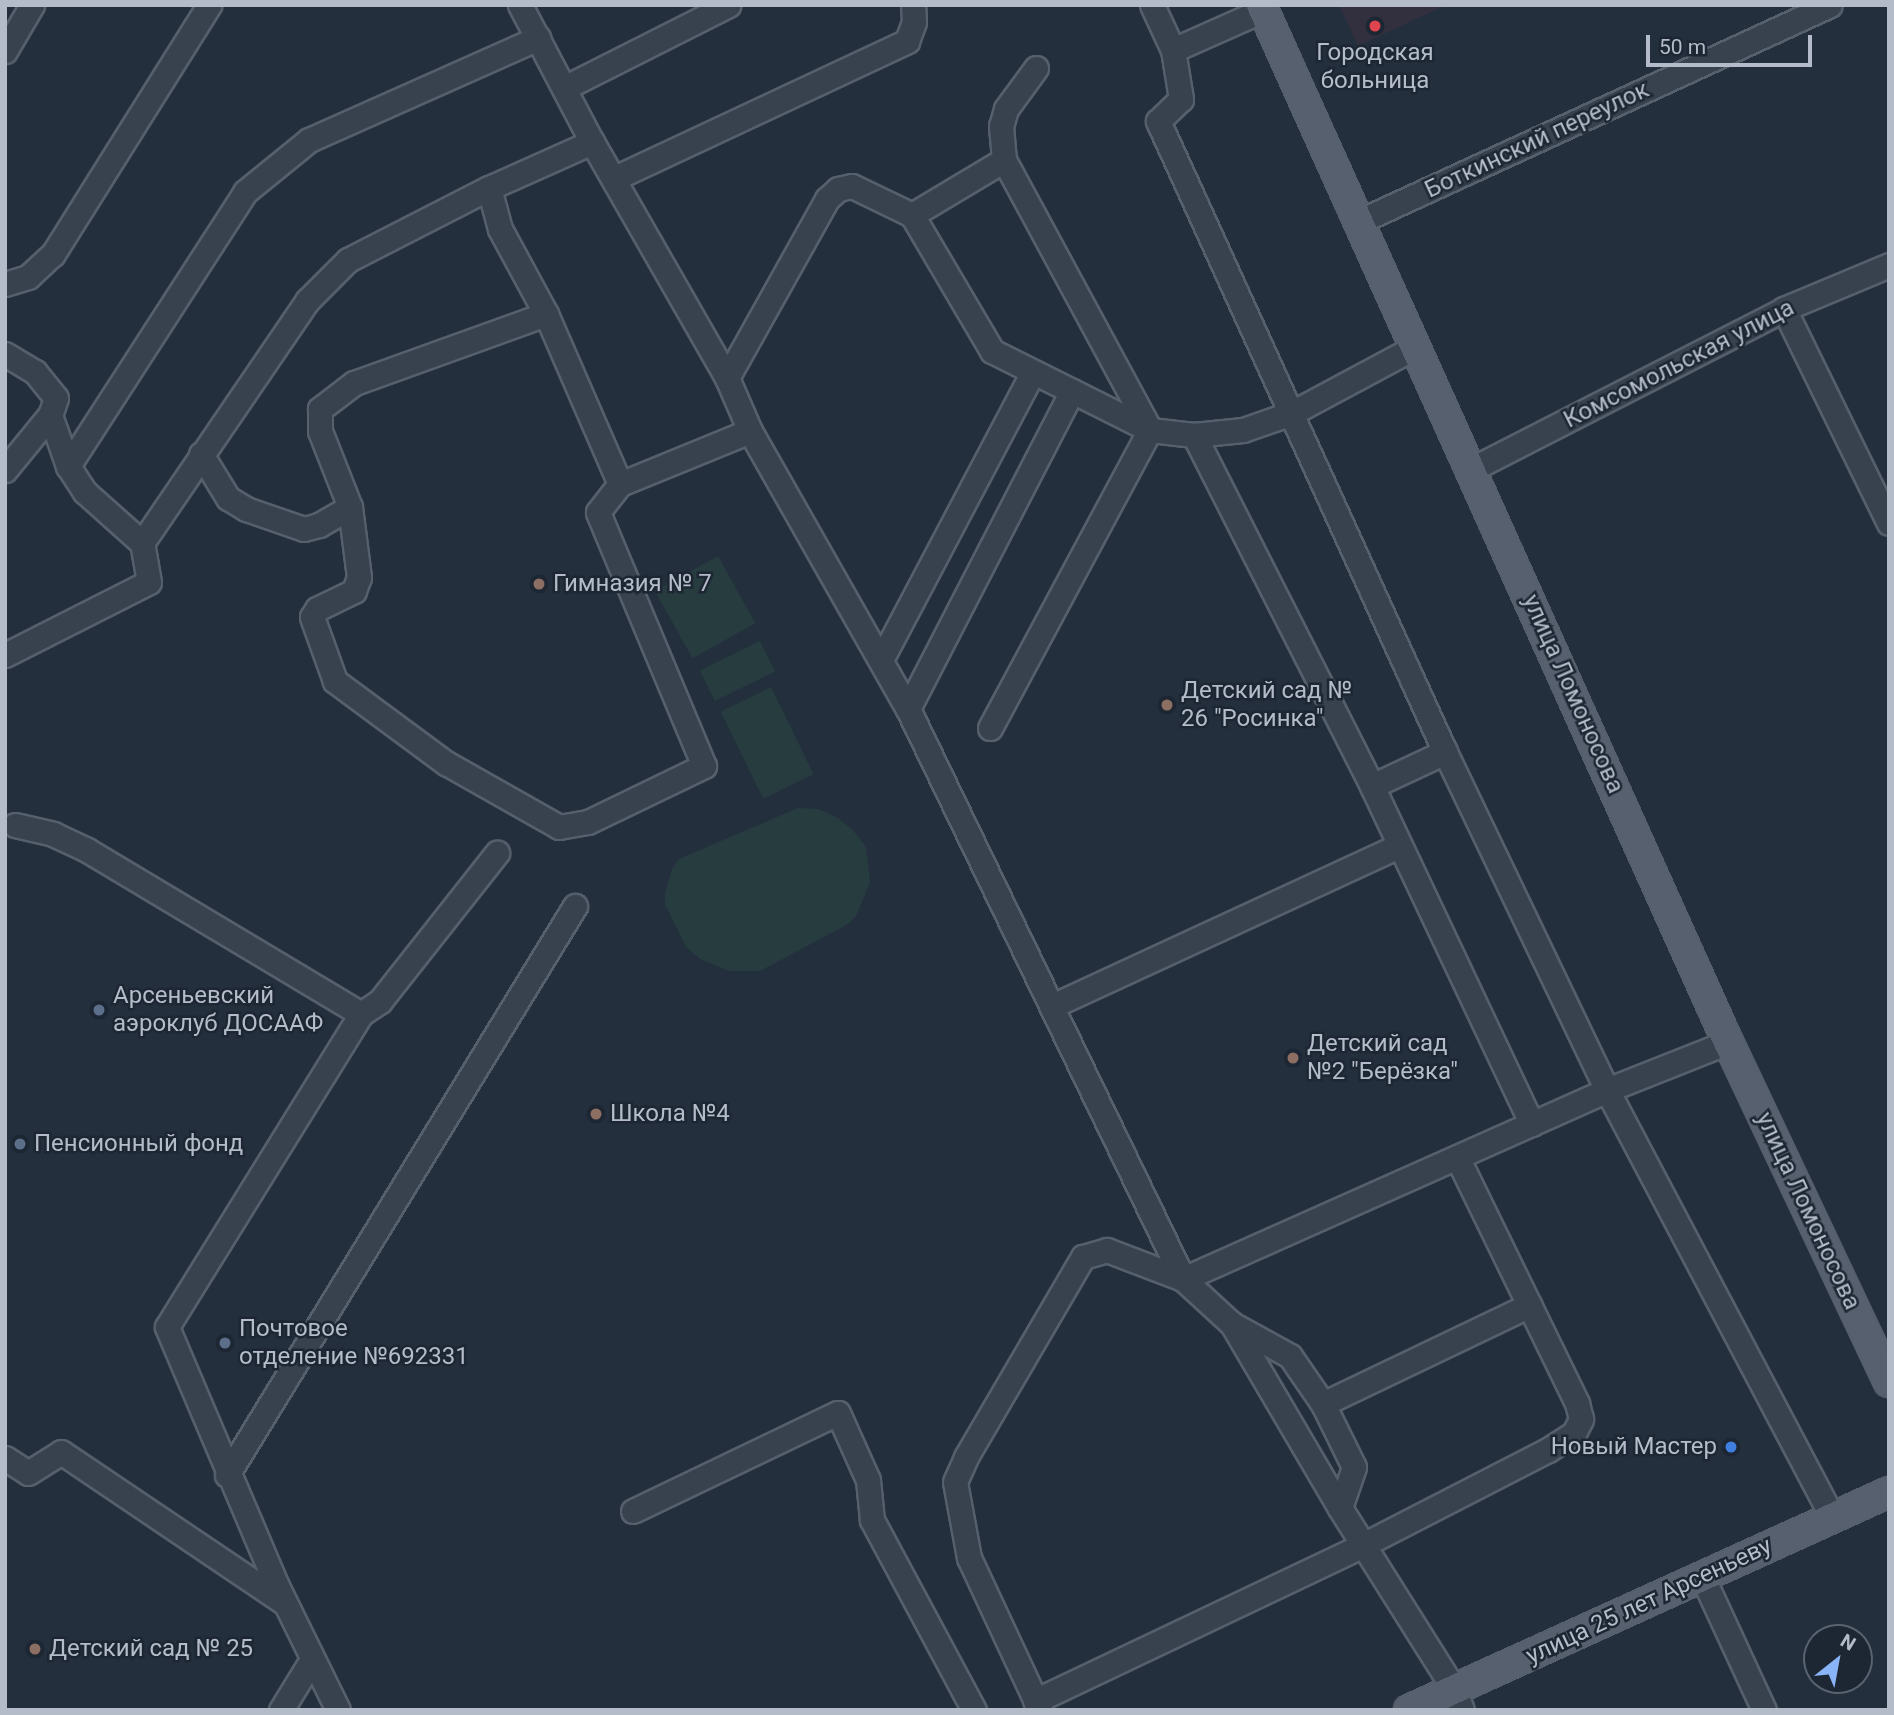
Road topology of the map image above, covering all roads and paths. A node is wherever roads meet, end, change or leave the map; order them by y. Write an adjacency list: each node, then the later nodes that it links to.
1 (32, 5): 11 (street)
2 (209, 5): 21 (street)
3 (520, 5): 9 (street)
4 (728, 5): 13 (street)
5 (913, 5): 16 (street)
6 (1152, 5): 10 (street)
7 (1830, 5): 19 (street, Боткинский переулок)
8 (1262, 8): 10 (street); 19 (main road, улица Ломоносова)
9 (538, 38): 13 (street); 35 (street)
10 (1173, 50): 29 (street)
11 (5, 51)
12 (1036, 68): 15 (street)
13 (566, 87): 14 (street)
14 (592, 142): 16 (street); 17 (street)
15 (1004, 160): 18 (street); 31 (street)
16 (615, 178): 27 (street)
17 (489, 188): 23 (street); 34 (street)
18 (912, 215): 26 (street); 27 (street)
19 (1358, 222): 24 (main road, улица Ломоносова)
20 (1889, 265): 22 (street, Комсомольская улица)
21 (5, 284)
22 (1784, 309): 36 (street, Комсомольская улица); 40 (street)
23 (546, 314): 38 (street); 39 (street)
24 (1415, 347): 29 (street); 36 (main road, улица Ломоносова)
25 (5, 354): 30 (street)
26 (1032, 374): 28 (street); 43 (street)
27 (727, 378): 32 (street)
28 (1072, 391): 31 (street); 44 (street)
29 (1292, 413): 33 (street); 46 (street)
30 (50, 415): 35 (street); 37 (street)
31 (1150, 430): 33 (street); 45 (street)
32 (750, 431): 38 (street); 43 (street)
33 (1194, 435): 47 (street)
34 (201, 453): 39 (street); 41 (street)
35 (68, 466): 41 (street)
36 (1472, 469): 54 (main road, улица Ломоносова)
37 (5, 470)
38 (620, 484): 39 (street)
39 (350, 507)
40 (1889, 523)
41 (142, 543): 42 (street)
42 (5, 655)
43 (881, 660): 44 (street)
44 (908, 709): 52 (street)
45 (990, 728)
46 (1445, 752): 47 (street); 55 (street)
47 (1371, 786): 49 (street)
48 (9, 823): 53 (street)
49 (1399, 846): 52 (street); 56 (street)
50 (497, 853): 53 (street)
51 (575, 906): 64 (street)
52 (1052, 1006): 58 (street)
53 (361, 1014): 64 (street)
54 (1728, 1042): 55 (street); 61 (main road, улица Ломоносова)
55 (1607, 1090): 56 (street); 68 (street)
56 (1532, 1124): 57 (street)
57 (1458, 1159): 58 (street); 59 (street)
58 (1183, 1279): 60 (street); 74 (street)
59 (1530, 1305): 62 (street); 69 (street)
60 (1233, 1324): 62 (street); 66 (street)
61 (1889, 1382)
62 (1323, 1404): 66 (street)
63 (5, 1458): 71 (street)
64 (227, 1475): 71 (street)
65 (1889, 1492): 68 (main road, улица 25 лет Арсеньеву)
66 (1340, 1508): 69 (street)
67 (633, 1511): 77 (street)
68 (1832, 1517): 70 (main road, улица 25 лет Арсеньеву)
69 (1365, 1544): 73 (street); 74 (street)
70 (1702, 1576): 73 (main road, улица 25 лет Арсеньеву); 79 (street)
71 (285, 1604): 72 (street)
72 (311, 1661): 75 (street); 76 (street)
73 (1458, 1700): 78 (main road, улица 25 лет Арсеньеву)
74 (1037, 1705)
75 (281, 1710)
76 (338, 1710)
77 (974, 1710)
78 (1409, 1710)
79 (1764, 1710)

